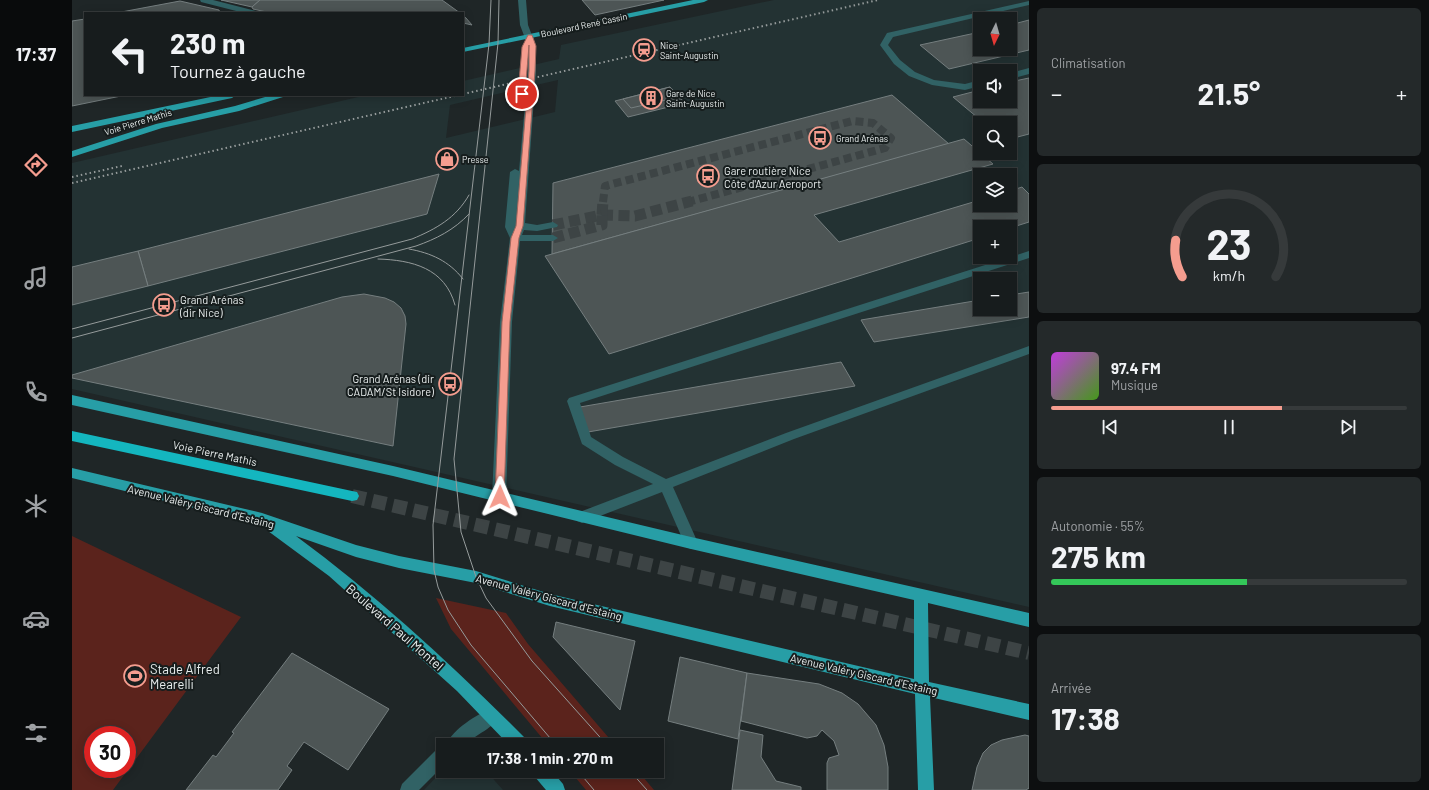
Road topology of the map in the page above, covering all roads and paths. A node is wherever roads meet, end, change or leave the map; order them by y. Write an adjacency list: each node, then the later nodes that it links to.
1 (204, 0): 5 (street)
2 (522, 0): 6 (street)
3 (704, 0): 6 (main road, Boulevard René Cassin)
4 (1029, 3): 10 (street)
5 (249, 12)
6 (530, 37): 7 (main road, Boulevard René Cassin); 16 (street); 17 (street)
7 (464, 50)
8 (1029, 71): 9 (street)
9 (1017, 74)
10 (973, 85)
11 (227, 96): 13 (main road)
12 (278, 96): 14 (main road, Voie Pierre Mathis)
13 (72, 129)
14 (72, 154)
15 (553, 225): 16 (street)
16 (520, 226): 17 (street)
17 (515, 238): 18 (street); 26 (street)
18 (553, 238)
19 (1029, 254): 24 (street)
20 (1029, 350): 24 (street)
21 (72, 400): 26 (main road)
22 (72, 436): 25 (highway, Voie Pierre Mathis)
23 (72, 473): 28 (main road, Avenue Valéry Giscard d'Estaing)
24 (665, 484): 27 (street); 29 (street)
25 (352, 496)
26 (500, 497): 27 (main road)
27 (582, 517): 29 (main road)
28 (262, 519): 32 (main road, Avenue Valéry Giscard d'Estaing); 34 (main road, Boulevard Paul Montel)
29 (691, 543): 30 (main road)
30 (921, 596): 31 (main road); 32 (main road)
31 (1029, 620)
32 (922, 688): 33 (main road, Avenue Valéry Giscard d'Estaing); 41 (main road)
33 (1029, 712)
34 (492, 716): 35 (street); 36 (main road, Boulevard Paul Montel)
35 (461, 738)
36 (513, 738)
37 (436, 762): 39 (street)
38 (547, 778): 40 (main road)
39 (408, 790)
40 (557, 790)
41 (926, 790)

